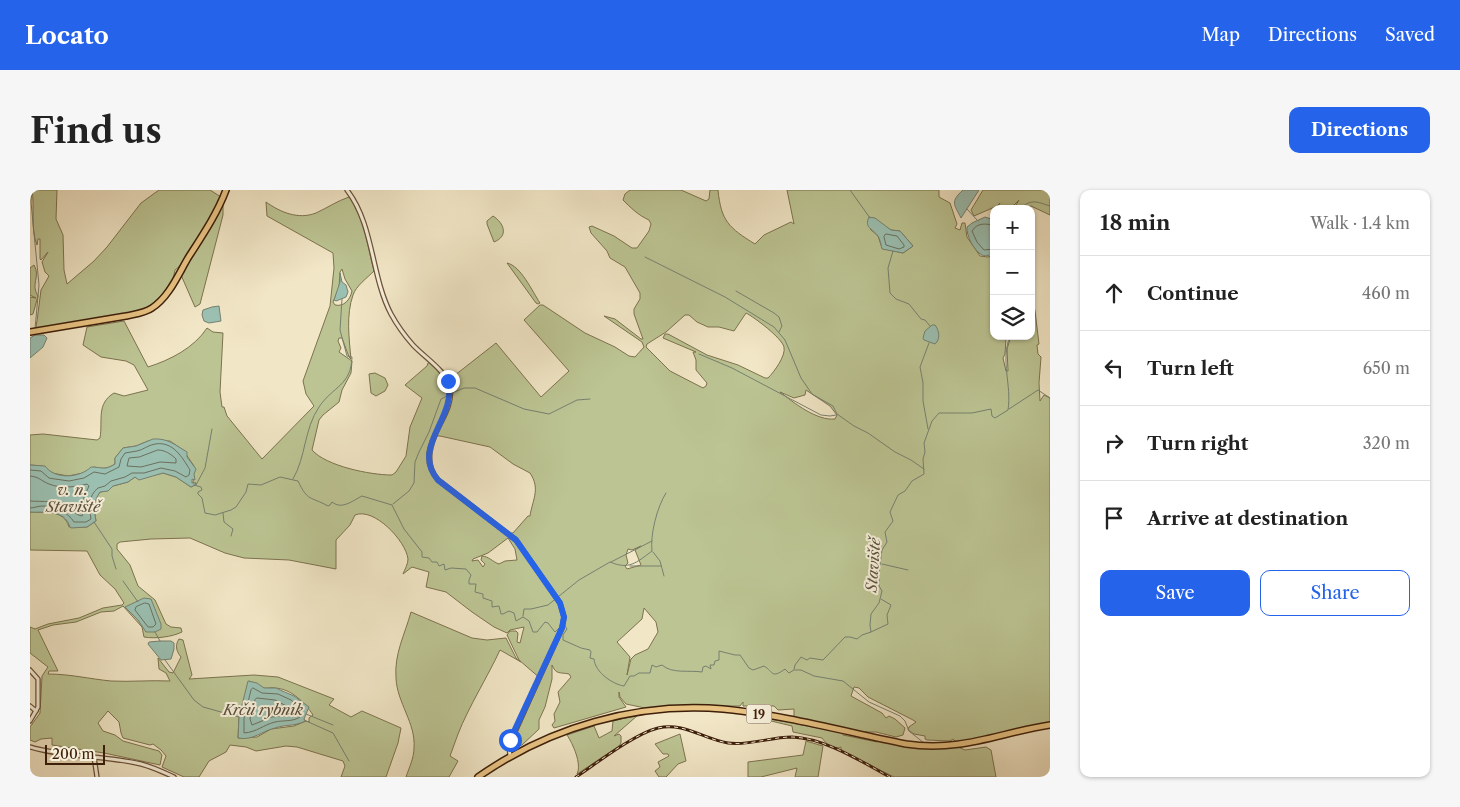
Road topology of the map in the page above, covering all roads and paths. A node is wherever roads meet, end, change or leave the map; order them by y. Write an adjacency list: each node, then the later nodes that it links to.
1 (226, 190): 3 (main road)
2 (347, 190): 10 (street)
3 (30, 332)
4 (30, 670): 6 (street)
5 (30, 706): 6 (street)
6 (36, 711): 7 (street)
7 (30, 721)
8 (1050, 725): 10 (main road, 19)
9 (30, 748): 11 (street)
10 (510, 756): 14 (main road, 19)
11 (94, 757): 12 (street); 13 (street)
12 (96, 777)
13 (174, 777)
14 (478, 777)

